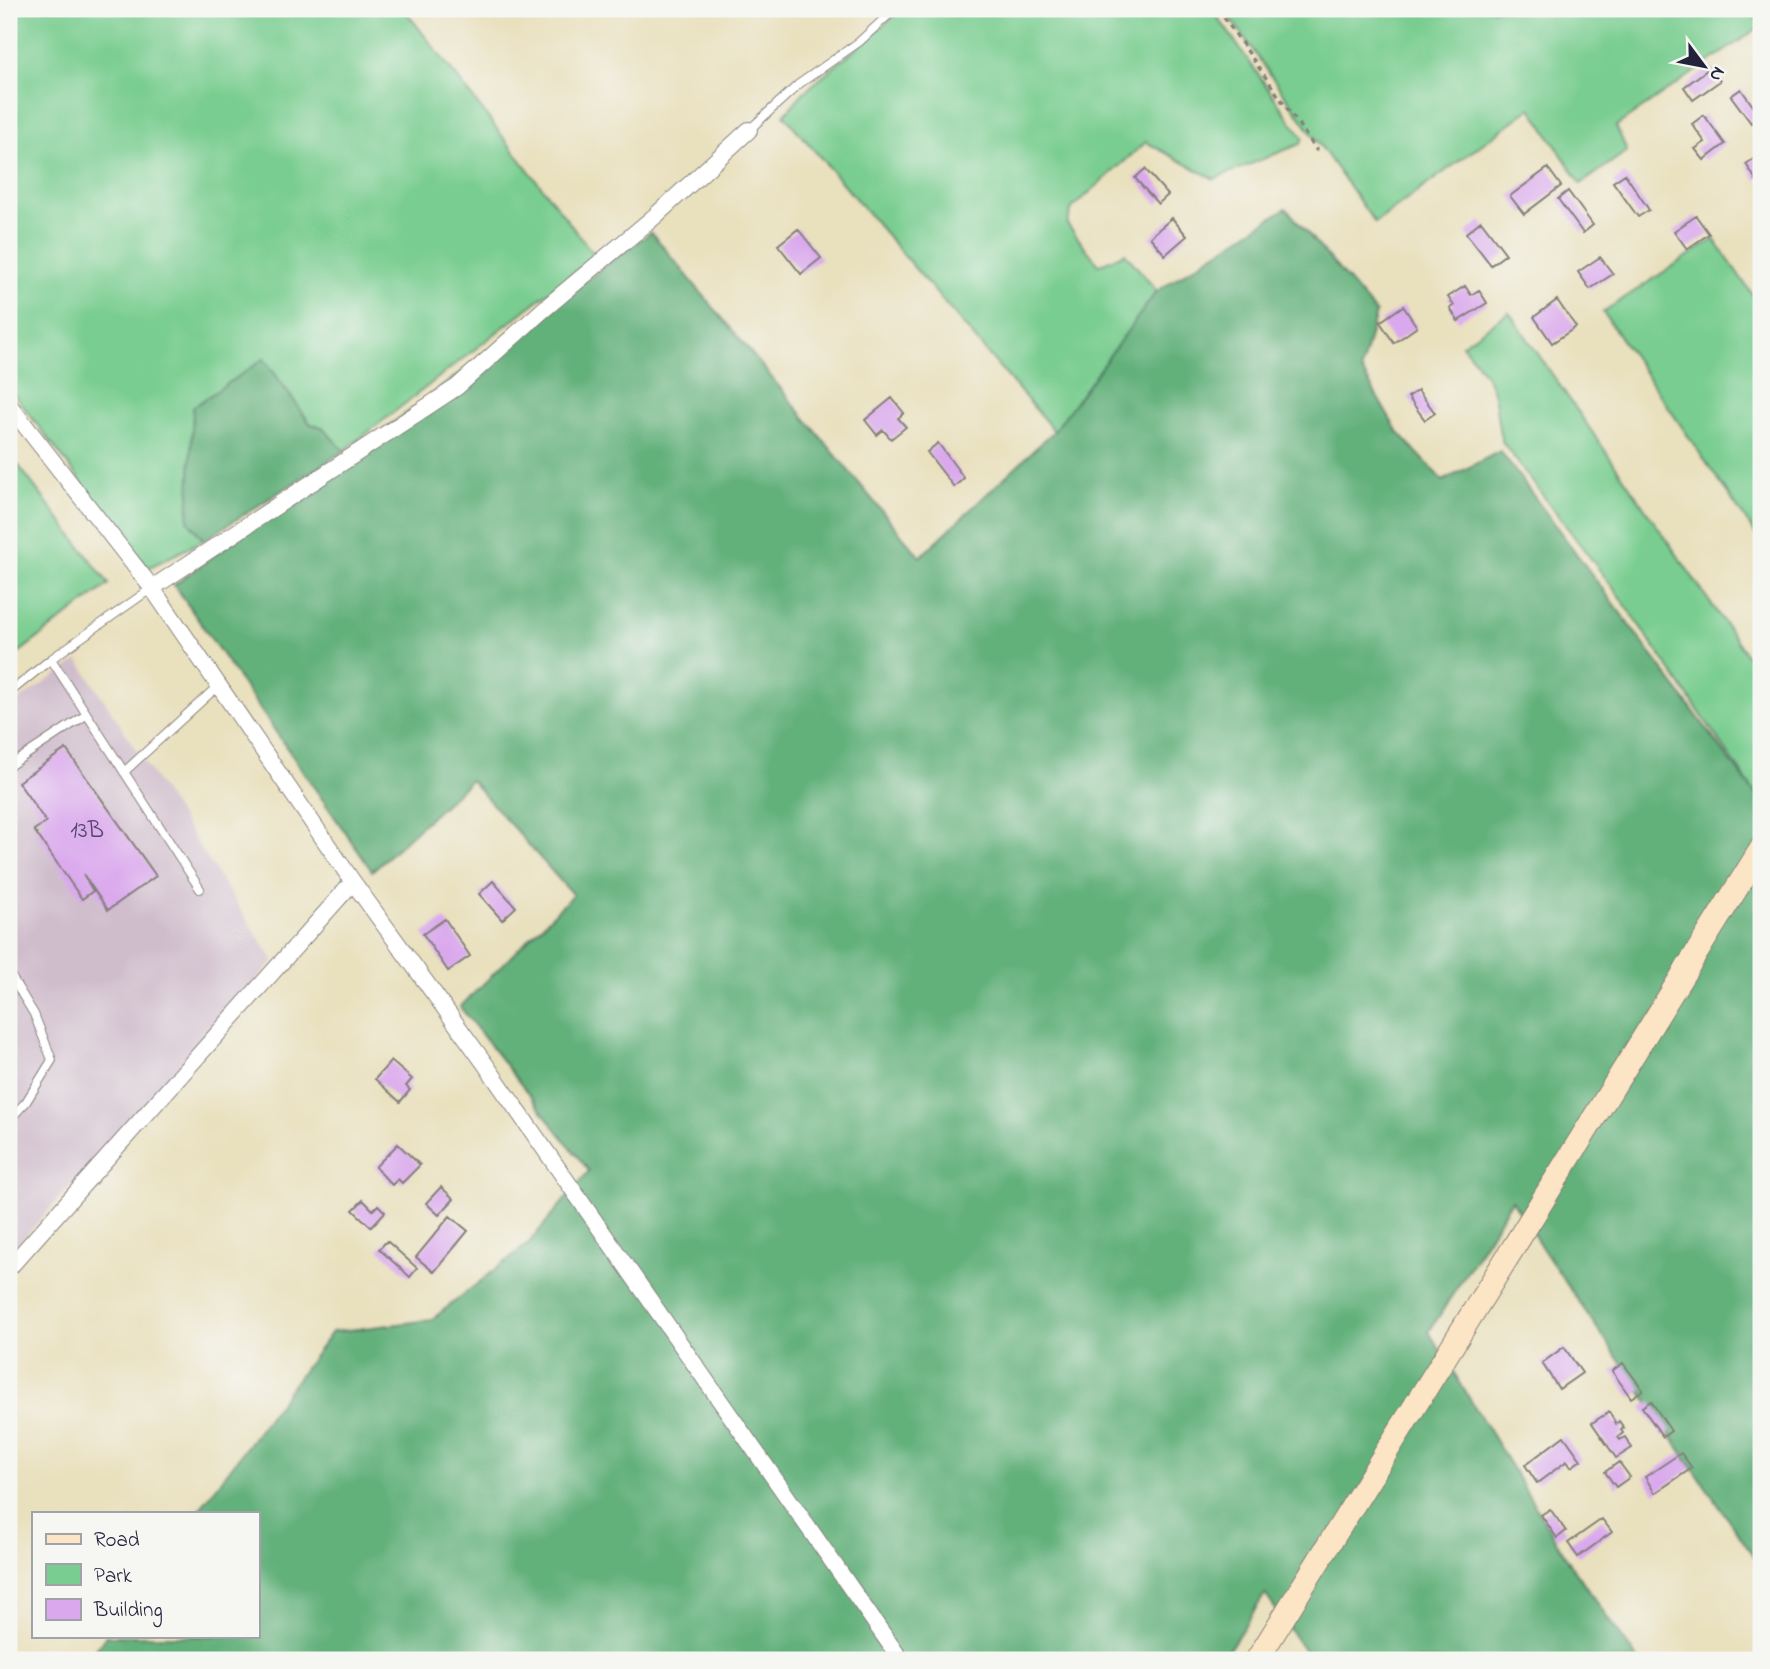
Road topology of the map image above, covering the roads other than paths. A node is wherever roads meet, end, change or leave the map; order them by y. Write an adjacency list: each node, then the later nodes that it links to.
1 (895, 9): 2 (lane)
2 (749, 130): 4 (street)
3 (9, 405): 4 (street)
4 (152, 589): 5 (lane); 6 (street)
5 (51, 659): 7 (lane); 8 (lane)
6 (219, 685): 10 (lane); 12 (street)
7 (9, 693)
8 (86, 715): 9 (lane); 10 (lane)
9 (9, 766)
10 (124, 772): 13 (lane)
11 (1761, 849): 18 (main road)
12 (353, 882): 16 (street); 17 (street)
13 (200, 889)
14 (9, 973): 15 (lane)
15 (9, 1120)
16 (9, 1268)
17 (901, 1660)
18 (1256, 1660)

